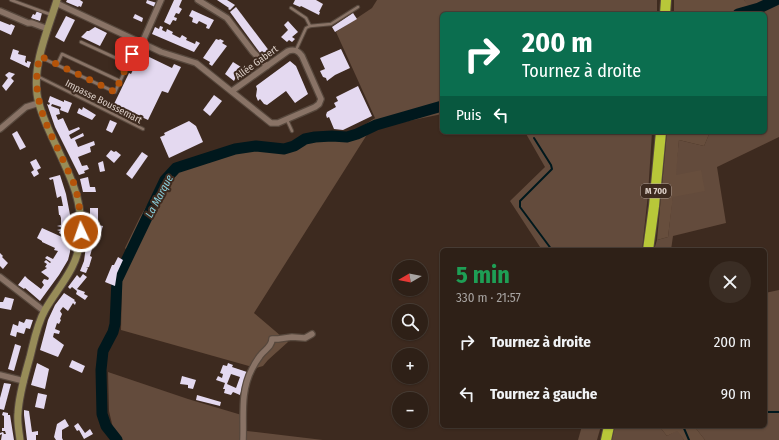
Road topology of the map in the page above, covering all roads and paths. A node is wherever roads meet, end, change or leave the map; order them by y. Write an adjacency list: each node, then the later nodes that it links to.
1 (11, 0): 10 (lane)
2 (162, 0): 15 (street)
3 (198, 0): 19 (street)
4 (666, 0): 9 (highway)
5 (57, 2): 10 (street); 13 (street, Allée Gabert)
6 (358, 7): 11 (lane)
7 (290, 8): 11 (lane)
8 (0, 12): 12 (street)
9 (666, 12)
10 (52, 15): 12 (street)
11 (310, 26): 16 (lane)
12 (48, 30): 17 (street)
13 (128, 36): 14 (lane); 15 (street, Allée Gabert)
14 (81, 42)
15 (140, 42): 21 (lane); 22 (street, Allée Gabert)
16 (296, 50): 19 (street, Allée Gabert); 24 (street, Allée Gabert)
17 (40, 56): 18 (lane); 20 (street)
18 (57, 65): 21 (lane); 21 (lane)
19 (267, 66): 22 (street, Allée Gabert)
20 (36, 76): 23 (street); 26 (lane, Impasse Boussemart)
21 (120, 81)
22 (232, 91): 24 (street, Allée Gabert)
23 (39, 103): 25 (street); 31 (street)
24 (287, 120): 27 (lane)
25 (0, 129)
26 (142, 129)
27 (292, 130)
28 (661, 134): 29 (highway, M 700)
29 (648, 248)
30 (0, 277): 31 (street)
31 (44, 311): 34 (street)
32 (312, 334): 37 (street)
33 (0, 375): 34 (street)
34 (24, 381): 36 (street)
35 (609, 428): 38 (highway)
36 (20, 440)
37 (243, 440)
38 (606, 440)

